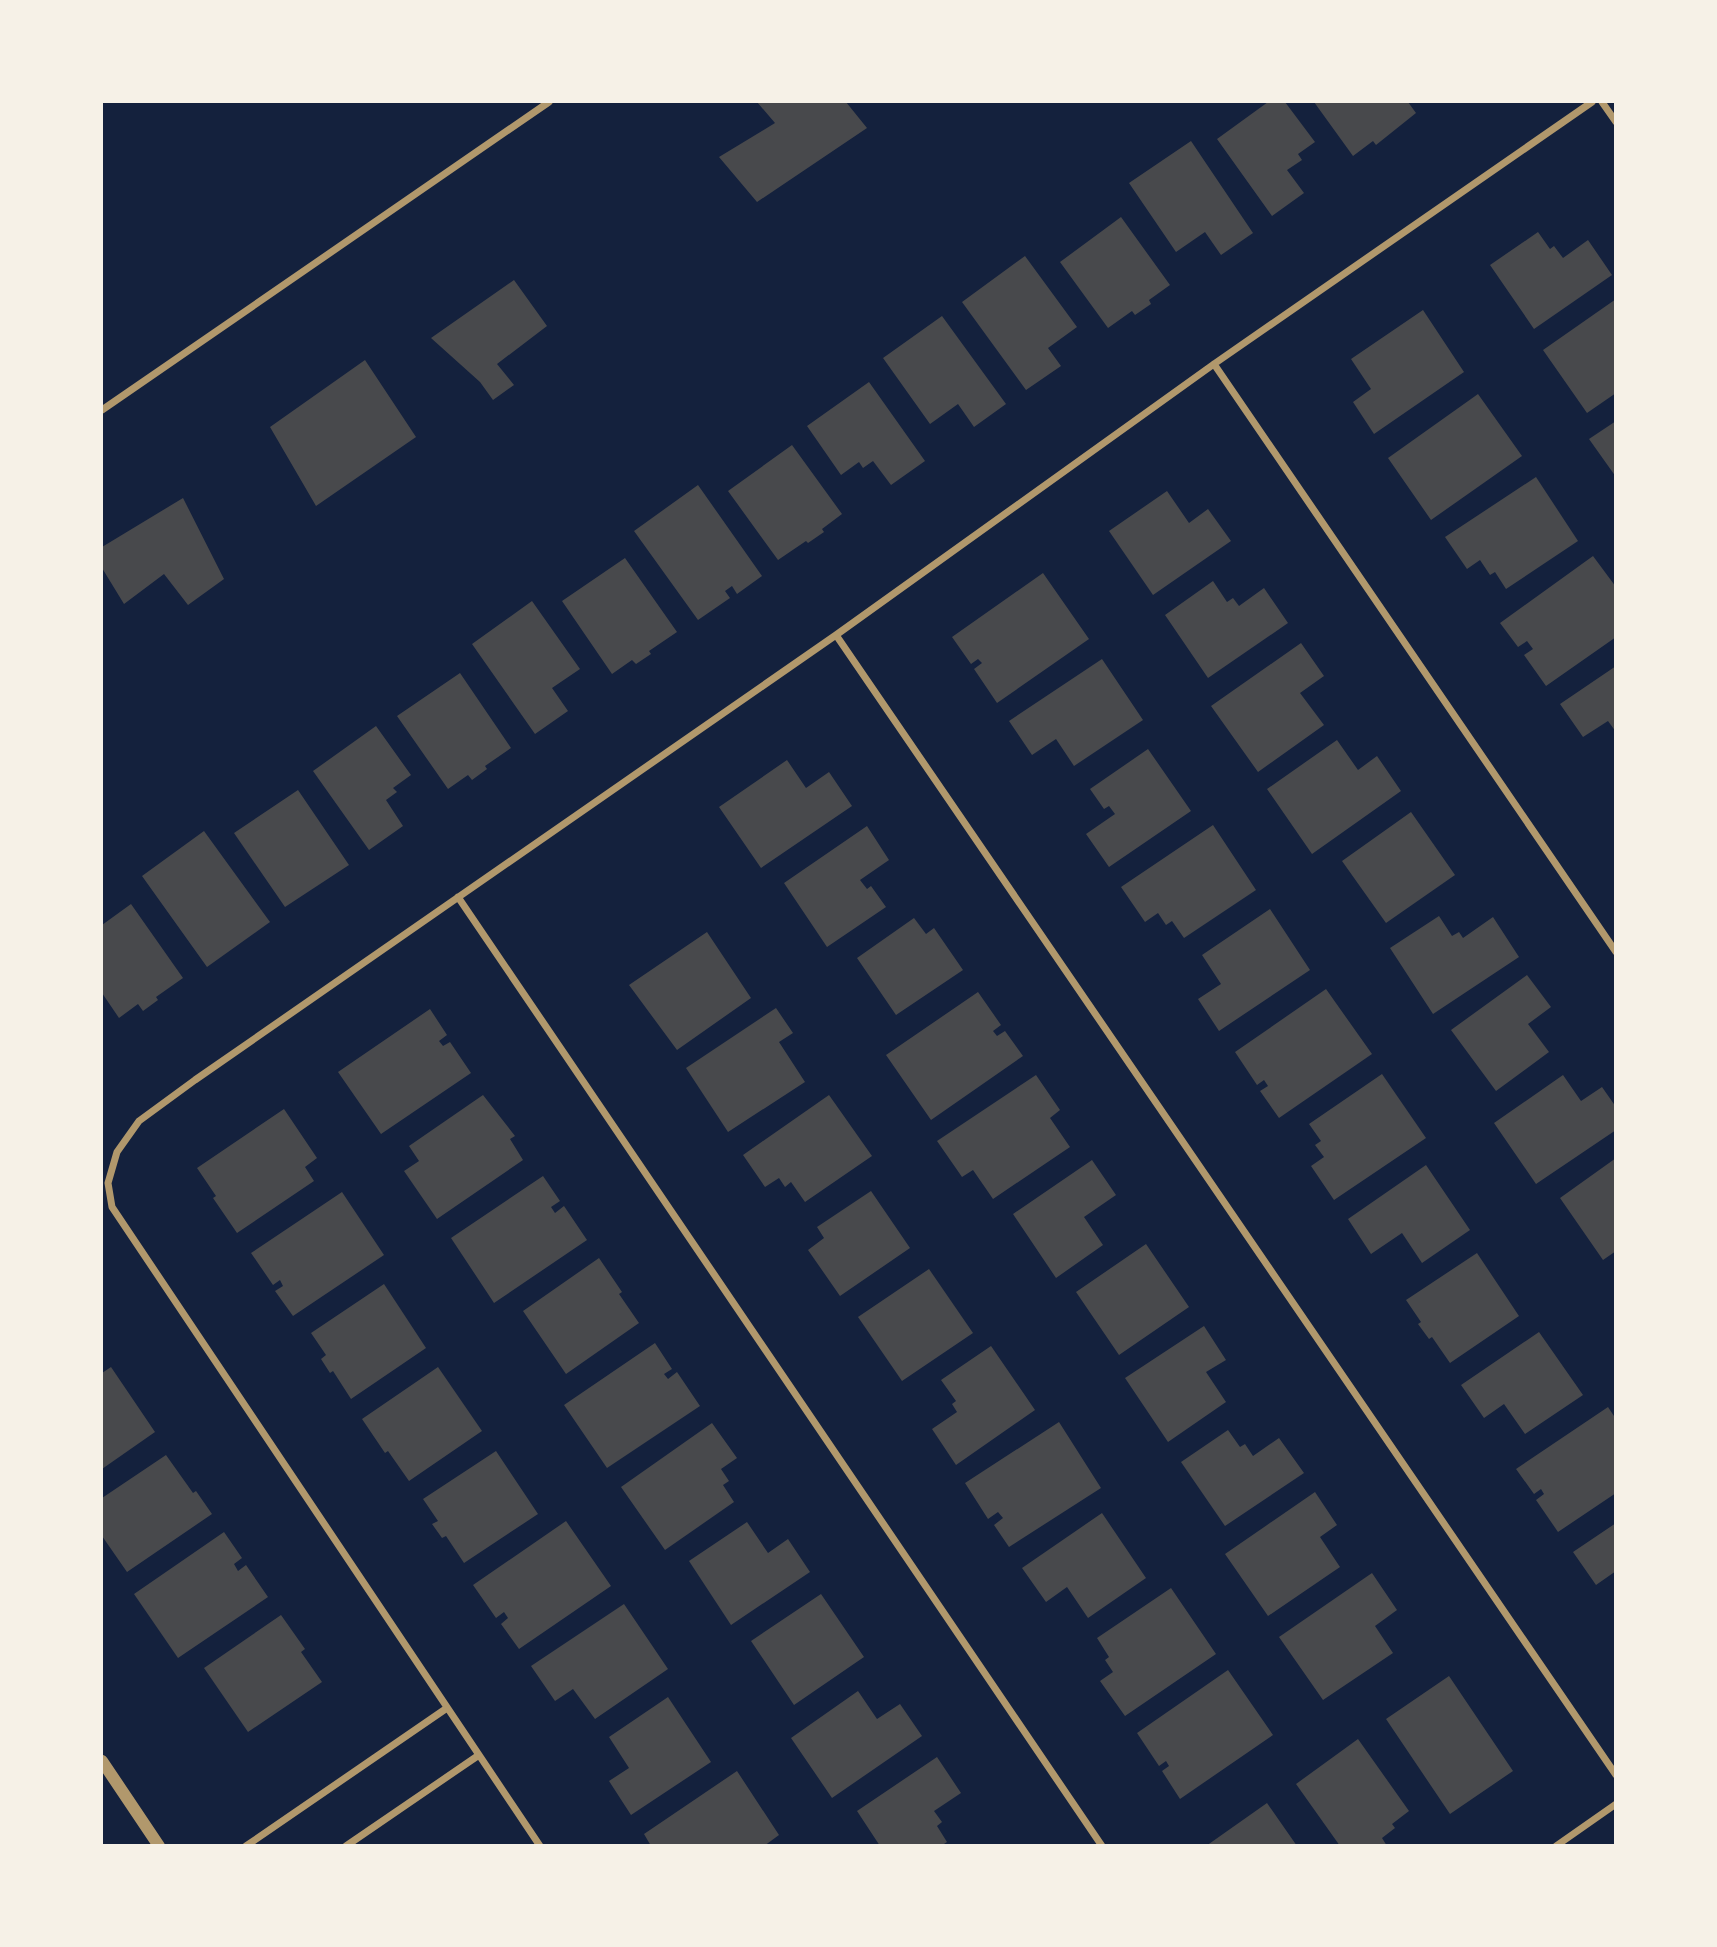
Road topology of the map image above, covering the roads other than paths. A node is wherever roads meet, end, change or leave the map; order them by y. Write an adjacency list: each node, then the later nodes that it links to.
1 (549, 102): 6 (street)
2 (1592, 102): 5 (street)
3 (1602, 102): 4 (street)
4 (1615, 122)
5 (1214, 364): 7 (street); 9 (street)
6 (102, 410)
7 (836, 635): 8 (street); 13 (street)
8 (458, 897): 10 (street); 19 (street)
9 (1615, 951)
10 (447, 1708): 11 (street); 16 (street)
11 (479, 1755): 17 (street); 18 (street)
12 (102, 1761): 15 (street)
13 (1615, 1775)
14 (1615, 1804): 20 (street)
15 (159, 1846)
16 (246, 1846)
17 (346, 1846)
18 (540, 1846)
19 (1102, 1846)
20 (1556, 1846)

